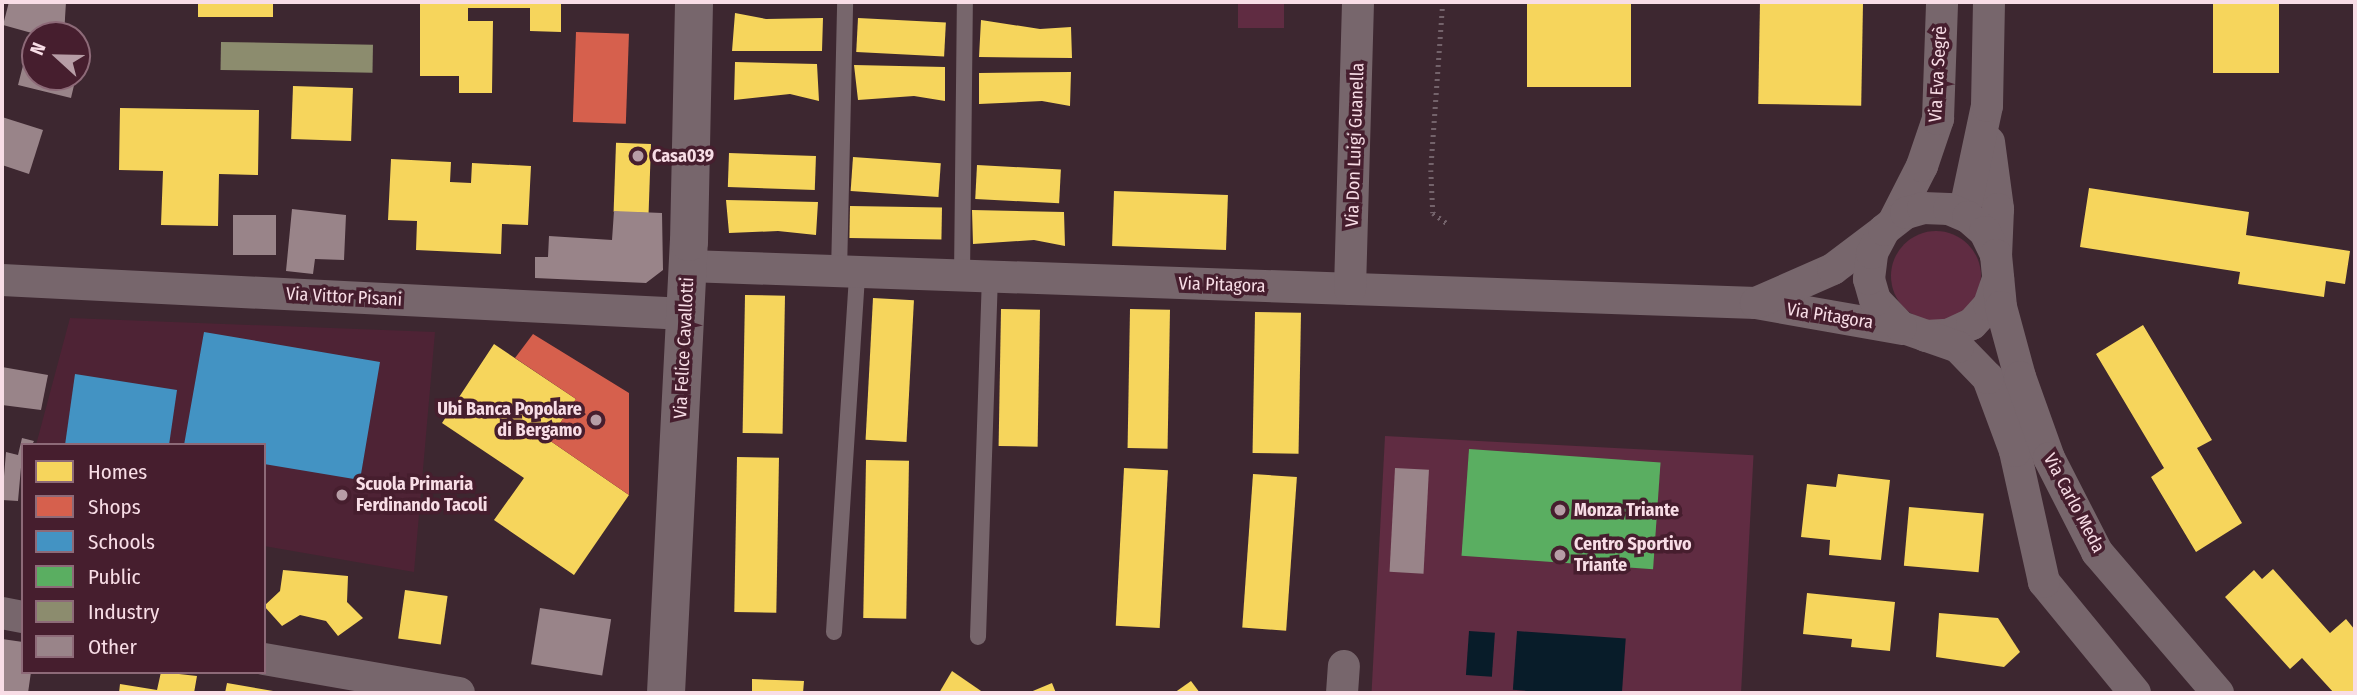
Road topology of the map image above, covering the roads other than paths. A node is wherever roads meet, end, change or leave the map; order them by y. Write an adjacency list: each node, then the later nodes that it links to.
1 (694, 2): 10 (street, Via Felice Cavallotti)
2 (845, 2): 12 (lane)
3 (965, 2): 13 (lane)
4 (1358, 2): 15 (street, Via Don Luigi Guanella)
5 (1942, 2): 9 (street, Via Eva Segrè)
6 (1989, 2): 7 (street, Via Carlo Meda)
7 (1984, 120): 8 (street, Via Carlo Meda); 11 (street, Via Carlo Meda)
8 (1964, 214): 9 (street); 11 (street, Via Carlo Meda)
9 (1889, 226): 16 (street, Via Pitagora); 18 (street, Via Carlo Meda)
10 (688, 266): 12 (street, Via Pitagora); 17 (street, Via Felice Cavallotti)
11 (1997, 267): 18 (street, Via Carlo Meda); 27 (street, Via Carlo Meda)
12 (848, 272): 13 (street, Via Pitagora); 21 (lane)
13 (976, 277): 15 (street, Via Pitagora); 22 (lane)
14 (2, 279): 17 (street, Via Vittor Pisani)
15 (1350, 289): 16 (street, Via Pitagora)
16 (1756, 303): 18 (street, Via Pitagora)
17 (685, 314): 25 (street, Via Felice Cavallotti)
18 (1914, 332): 26 (street, Via Carlo Meda)
19 (2, 613): 20 (street)
20 (21, 617)
21 (834, 632)
22 (978, 637)
23 (266, 659): 24 (street)
24 (459, 693)
25 (666, 693)
26 (2135, 693)
27 (2218, 693)

